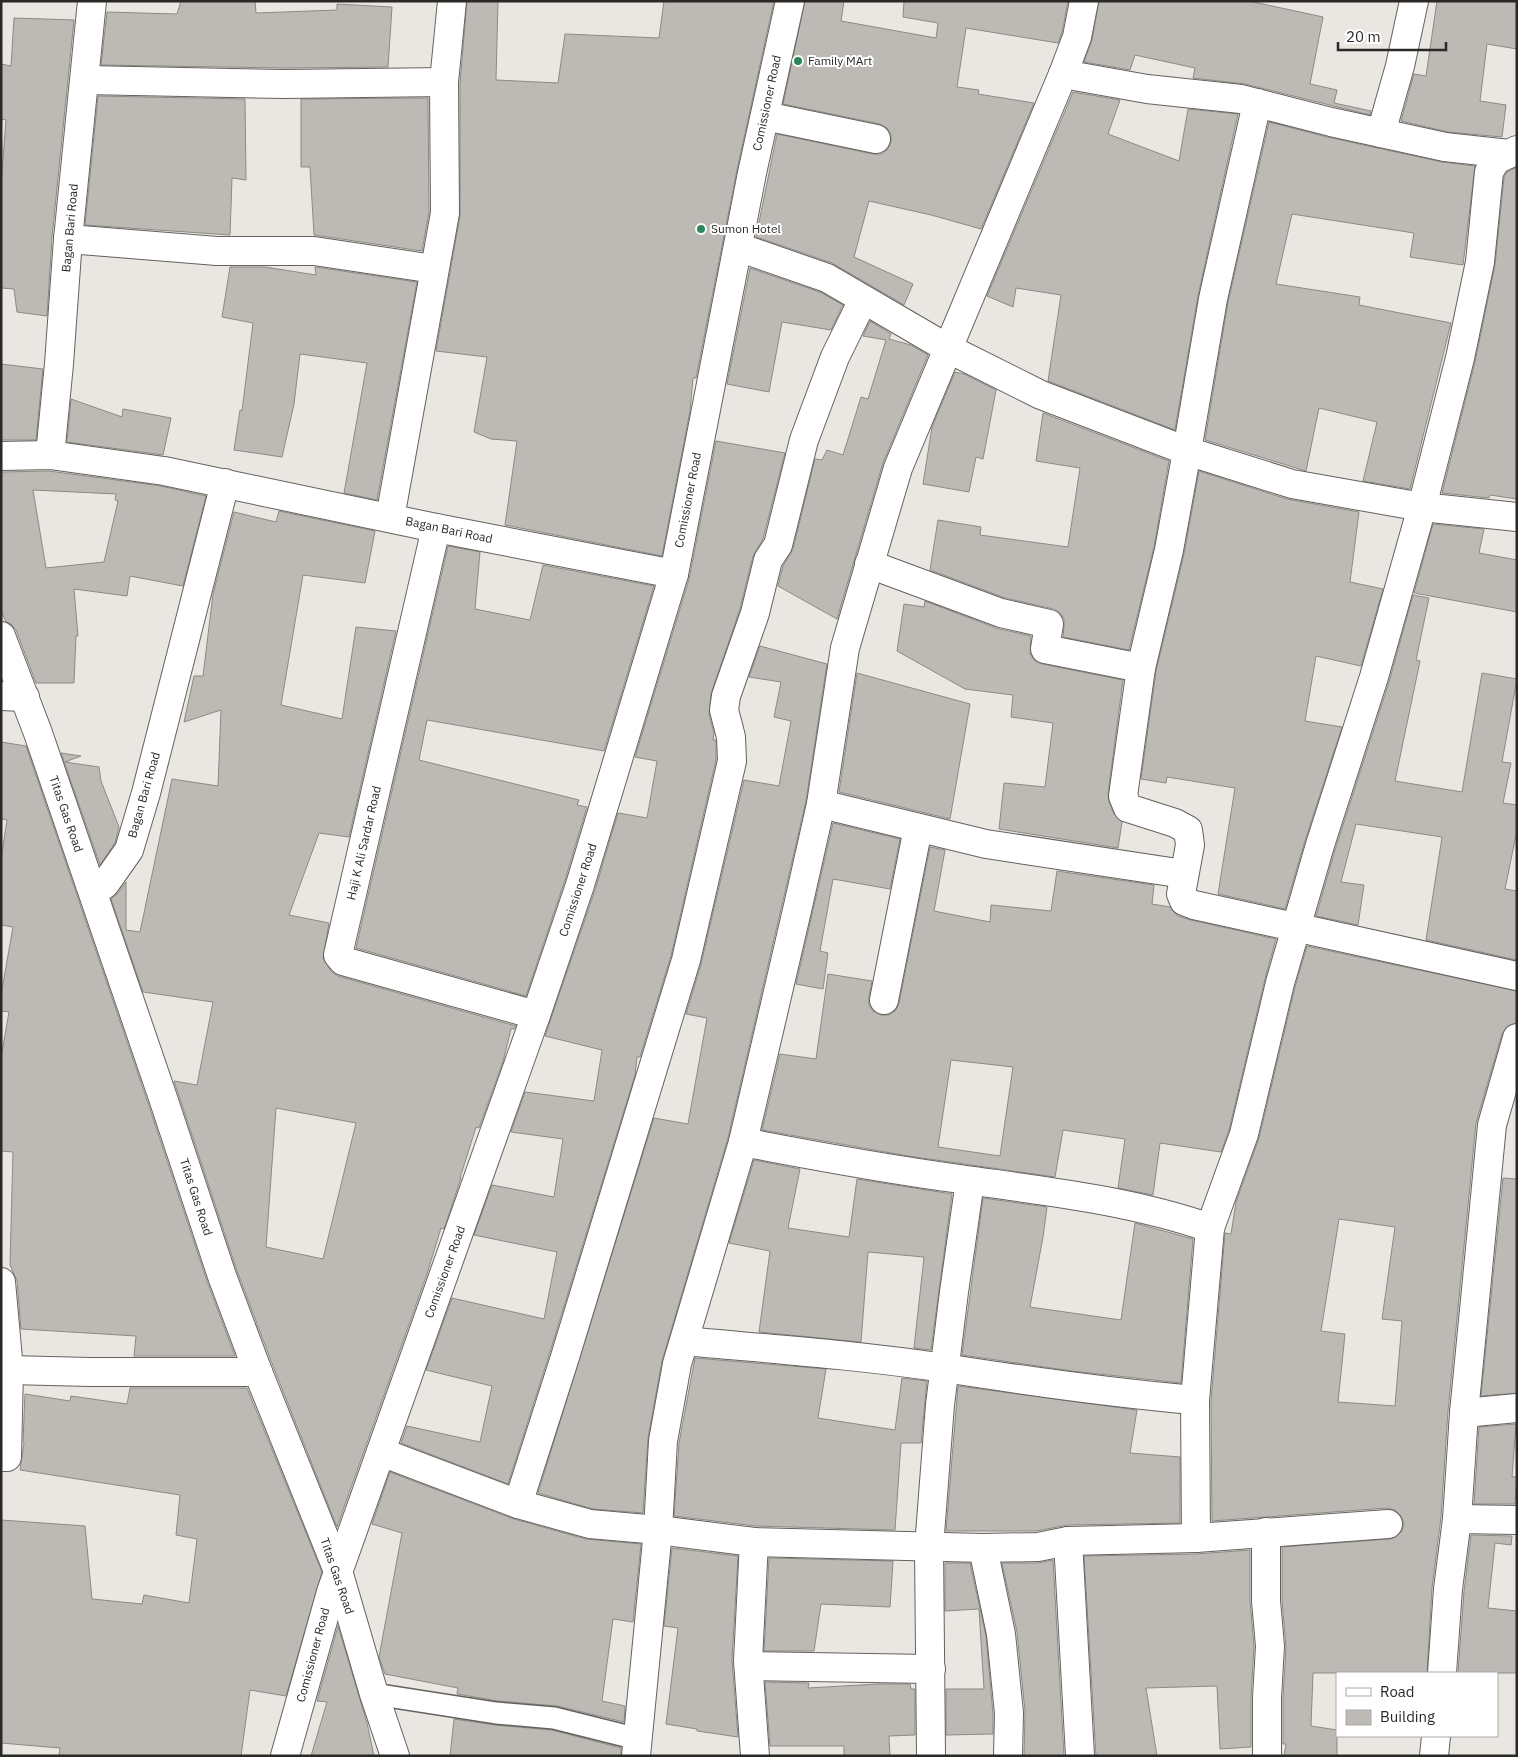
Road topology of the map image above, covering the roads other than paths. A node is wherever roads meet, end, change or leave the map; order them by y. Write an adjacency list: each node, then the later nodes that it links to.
1 (92, 1): 7 (street, Bagan Bari Road)
2 (452, 1): 8 (street)
3 (790, 1): 10 (street, Comissioner Road)
4 (1084, 1): 6 (street)
5 (1414, 1): 11 (street)
6 (1063, 74): 9 (street); 18 (street)
7 (85, 80): 8 (street); 14 (street, Bagan Bari Road)
8 (444, 82): 16 (street)
9 (1257, 103): 11 (street); 19 (street)
10 (765, 116): 12 (street); 15 (street, Comissioner Road)
11 (1380, 133): 13 (street)
12 (876, 139)
13 (1513, 152): 23 (street)
14 (68, 239): 16 (street); 21 (street, Bagan Bari Road)
15 (738, 247): 17 (street); 28 (street, Comissioner Road)
16 (434, 270): 25 (street)
17 (863, 300): 18 (street); 54 (street)
18 (947, 348): 19 (street); 27 (street)
19 (1187, 451): 23 (street); 30 (street)
20 (1, 456): 21 (street, Bagan Bari Road)
21 (50, 456): 22 (street, Bagan Bari Road)
22 (225, 483): 25 (street, Bagan Bari Road); 35 (street, Bagan Bari Road)
23 (1422, 507): 24 (street); 36 (street)
24 (1517, 517)
25 (390, 518): 26 (street, Bagan Bari Road)
26 (436, 528): 28 (street, Bagan Bari Road); 39 (street, Haji K Ali Sardar Road)
27 (869, 564): 30 (street); 32 (street)
28 (674, 574): 39 (street, Comissioner Road)
29 (1, 636): 31 (street, Titas Gas Road)
30 (1142, 668): 34 (street)
31 (13, 696): 35 (street, Titas Gas Road)
32 (821, 804): 33 (street); 41 (street)
33 (918, 828): 34 (street); 38 (street)
34 (1184, 874): 36 (street)
35 (93, 892): 48 (street, Titas Gas Road)
36 (1296, 928): 37 (street); 43 (street)
37 (1517, 976)
38 (884, 1000)
39 (536, 1015): 52 (street, Comissioner Road)
40 (1517, 1038): 51 (street)
41 (742, 1142): 42 (street); 45 (street)
42 (970, 1181): 43 (street); 46 (street)
43 (1210, 1228): 49 (street)
44 (1, 1282): 47 (street)
45 (684, 1341): 46 (street); 58 (street)
46 (945, 1368): 49 (street); 63 (street)
47 (9, 1370): 48 (street); 53 (street)
48 (258, 1372): 65 (street, Titas Gas Road)
49 (1196, 1400): 60 (street)
50 (1517, 1408): 51 (street)
51 (1464, 1413): 55 (street)
52 (381, 1452): 54 (street); 65 (street, Comissioner Road)
53 (1, 1457)
54 (518, 1504): 58 (street)
55 (1457, 1519): 56 (street); 68 (street)
56 (1517, 1520)
57 (1388, 1524): 59 (street)
58 (658, 1530): 62 (street); 71 (street)
59 (1266, 1532): 60 (street); 78 (street)
60 (1196, 1538): 61 (street)
61 (1068, 1541): 64 (street); 77 (street)
62 (754, 1542): 63 (street); 66 (street)
63 (929, 1546): 64 (street); 67 (street)
64 (983, 1548): 76 (street)
65 (338, 1571): 69 (street, Titas Gas Road); 72 (street, Comissioner Road)
66 (749, 1666): 67 (street); 74 (street)
67 (931, 1669): 75 (street)
68 (1442, 1672)
69 (374, 1694): 71 (lane); 73 (street, Titas Gas Road)
70 (1436, 1737): 79 (street)
71 (637, 1747)
72 (285, 1756)
73 (395, 1756)
74 (755, 1756)
75 (931, 1756)
76 (1008, 1756)
77 (1080, 1756)
78 (1267, 1756)
79 (1434, 1756)

